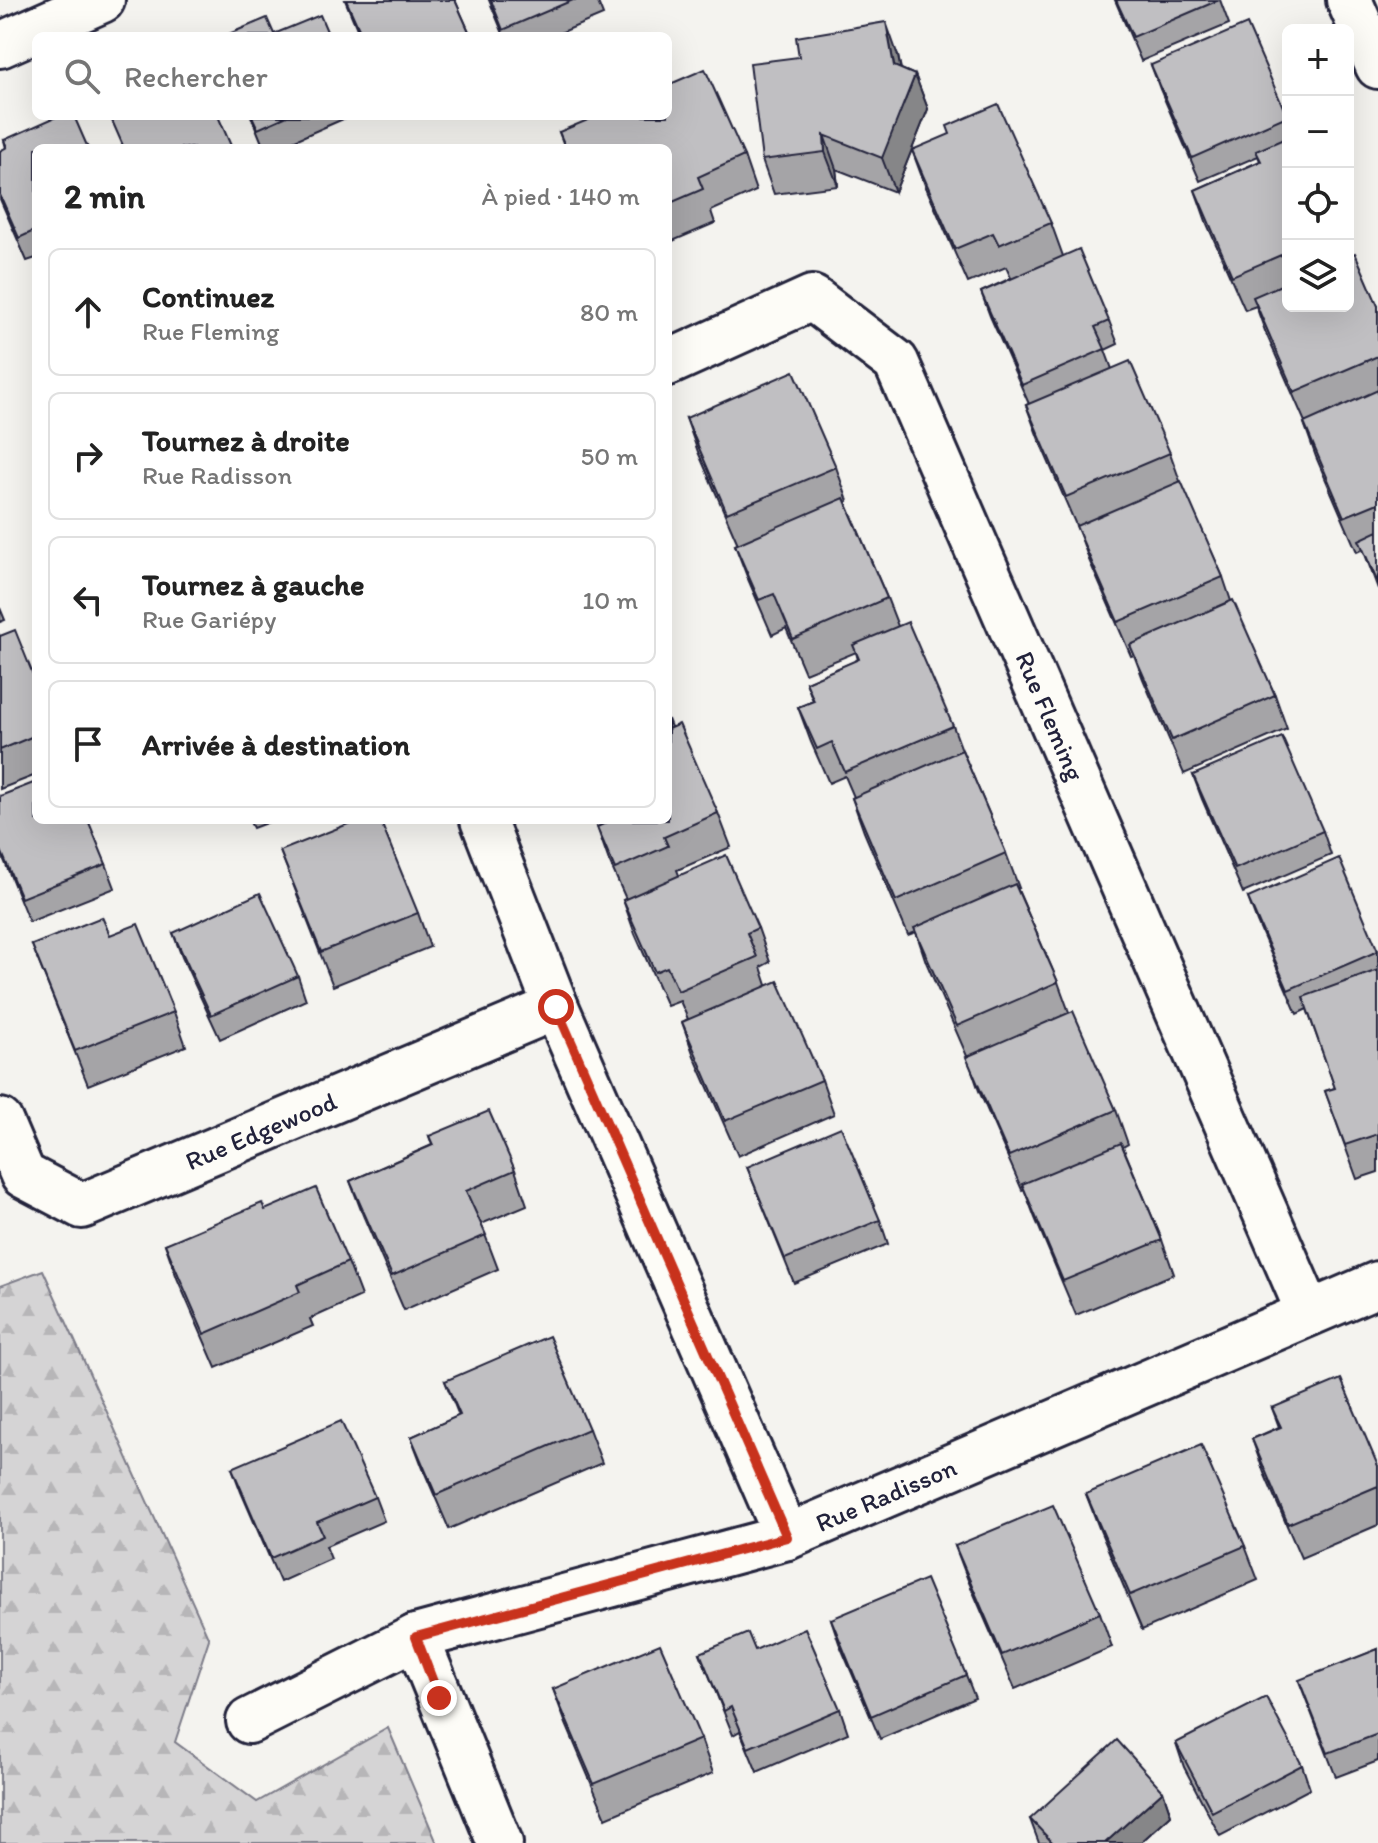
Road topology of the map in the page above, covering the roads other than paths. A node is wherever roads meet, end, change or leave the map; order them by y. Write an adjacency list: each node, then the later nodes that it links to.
1 (102, 0): 3 (street)
2 (1349, 0): 4 (street)
3 (0, 45)
4 (1378, 66)
5 (672, 361): 10 (street, Rue Fleming)
6 (485, 824): 7 (street)
7 (556, 1007): 8 (street, Rue Edgewood); 11 (street)
8 (0, 1121)
9 (1378, 1284): 10 (street, Rue Radisson)
10 (1309, 1313): 11 (street, Rue Radisson)
11 (787, 1537): 12 (street, Rue Radisson)
12 (416, 1637): 13 (street, Rue Radisson); 14 (street)
13 (249, 1721)
14 (500, 1843)

